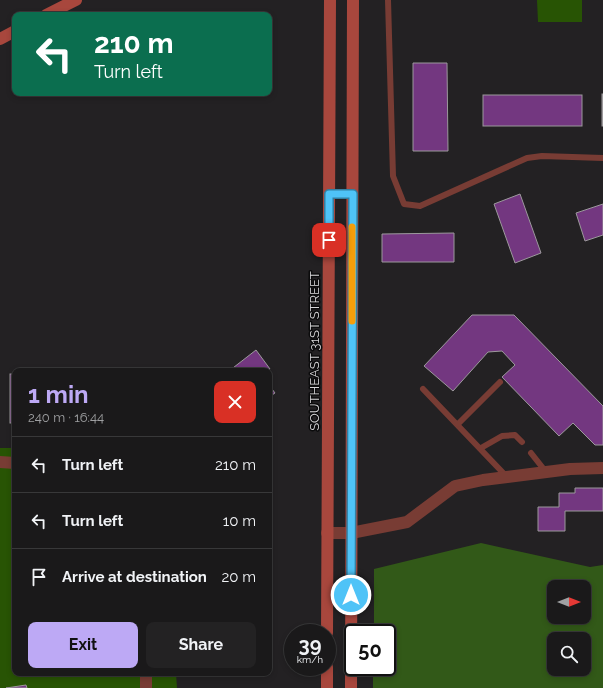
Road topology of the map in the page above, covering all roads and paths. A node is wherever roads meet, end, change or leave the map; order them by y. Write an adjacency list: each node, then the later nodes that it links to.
1 (76, 0): 5 (main road)
2 (330, 0): 9 (main road, SOUTHEAST 31ST STREET)
3 (353, 0): 10 (main road)
4 (388, 0): 8 (lane)
5 (52, 12)
6 (12, 32): 7 (main road)
7 (0, 38)
8 (603, 158)
9 (329, 194): 10 (lane); 22 (main road, SOUTHEAST 31ST STREET)
10 (353, 194): 23 (main road)
11 (500, 382): 13 (lane)
12 (423, 389): 13 (lane)
13 (458, 424): 15 (lane)
14 (522, 442): 15 (lane)
15 (481, 448): 21 (lane)
16 (531, 453): 20 (lane)
17 (0, 462): 18 (street)
18 (12, 463)
19 (603, 468): 20 (street)
20 (546, 472): 21 (street)
21 (507, 477): 23 (street)
22 (327, 533): 23 (street); 24 (main road, SOUTHEAST 31ST STREET)
23 (351, 533): 29 (main road)
24 (327, 624)
25 (146, 676): 27 (street)
26 (327, 676): 28 (main road)
27 (146, 688)
28 (327, 688)
29 (351, 688)

